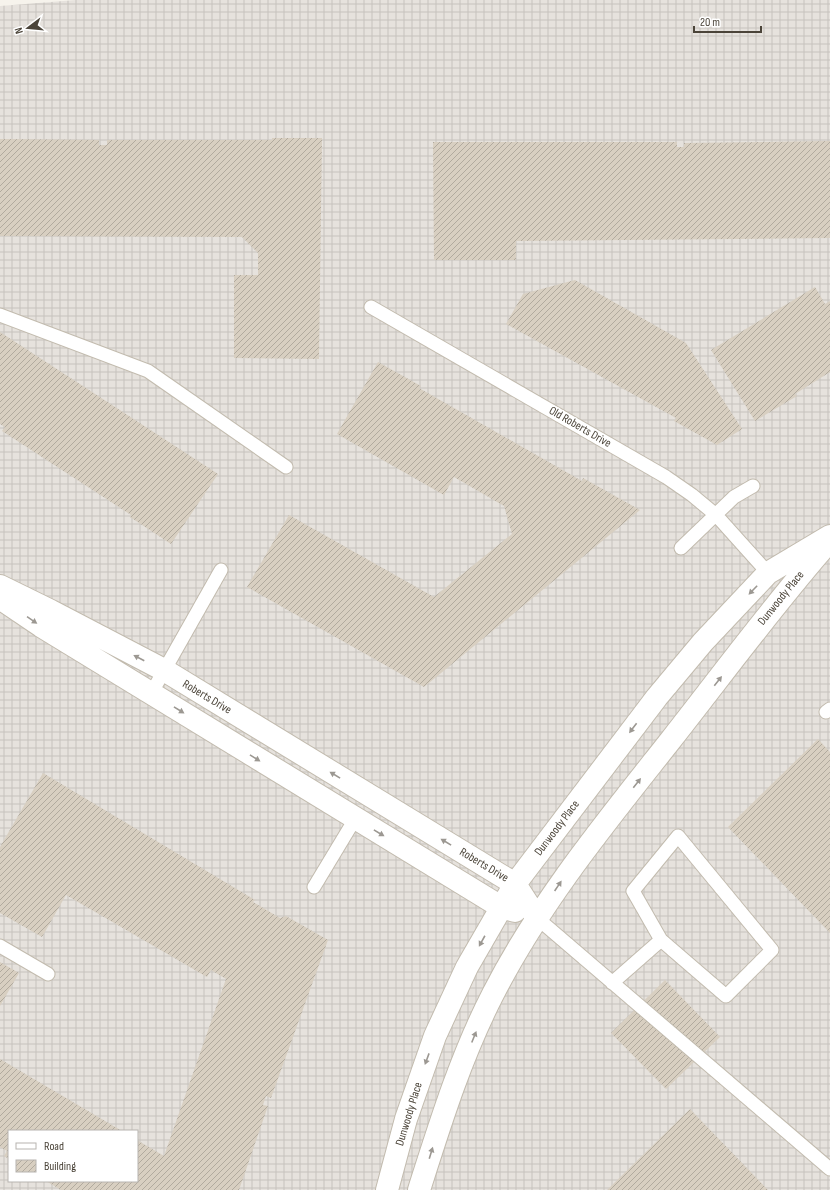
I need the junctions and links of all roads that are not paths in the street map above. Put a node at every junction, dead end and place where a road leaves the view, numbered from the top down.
1 (371, 307) dead end
2 (0, 315) edge
3 (286, 467) dead end
4 (753, 486) dead end
5 (716, 515) junction
6 (830, 536) edge
7 (830, 540) edge
8 (681, 548) dead end
9 (221, 570) dead end
10 (768, 573) junction
11 (0, 586) edge
12 (0, 598) edge
13 (164, 670) junction
14 (152, 692) junction
15 (354, 819) junction
16 (515, 884) junction
17 (314, 886) dead end
18 (501, 907) junction
19 (537, 918) junction
20 (661, 940) junction
21 (0, 946) edge
22 (48, 974) dead end
23 (612, 983) junction
24 (830, 1169) edge
25 (387, 1190) edge
26 (419, 1190) edge

1 - 5 lane, Old Roberts Drive
2 - 3 lane
4 - 5 lane
5 - 8 lane
5 - 10 lane, Old Roberts Drive
6 - 10 street, Dunwoody Place
19 -> 7 street, Dunwoody Place
9 - 13 lane
10 -> 16 street, Dunwoody Place
13 -> 11 street, Roberts Drive
12 -> 14 street, Roberts Drive
13 - 14 lane
16 -> 13 street, Roberts Drive
14 -> 15 street, Roberts Drive
15 - 17 lane
15 -> 18 street, Roberts Drive
16 - 18 street, Dunwoody Place
16 - 19 street, Roberts Drive
18 - 19 street, Roberts Drive
18 -> 25 street, Dunwoody Place
19 - 23 lane
26 -> 19 street, Dunwoody Place
20 - 20 lane
20 - 23 lane
21 - 22 lane
23 - 24 lane

